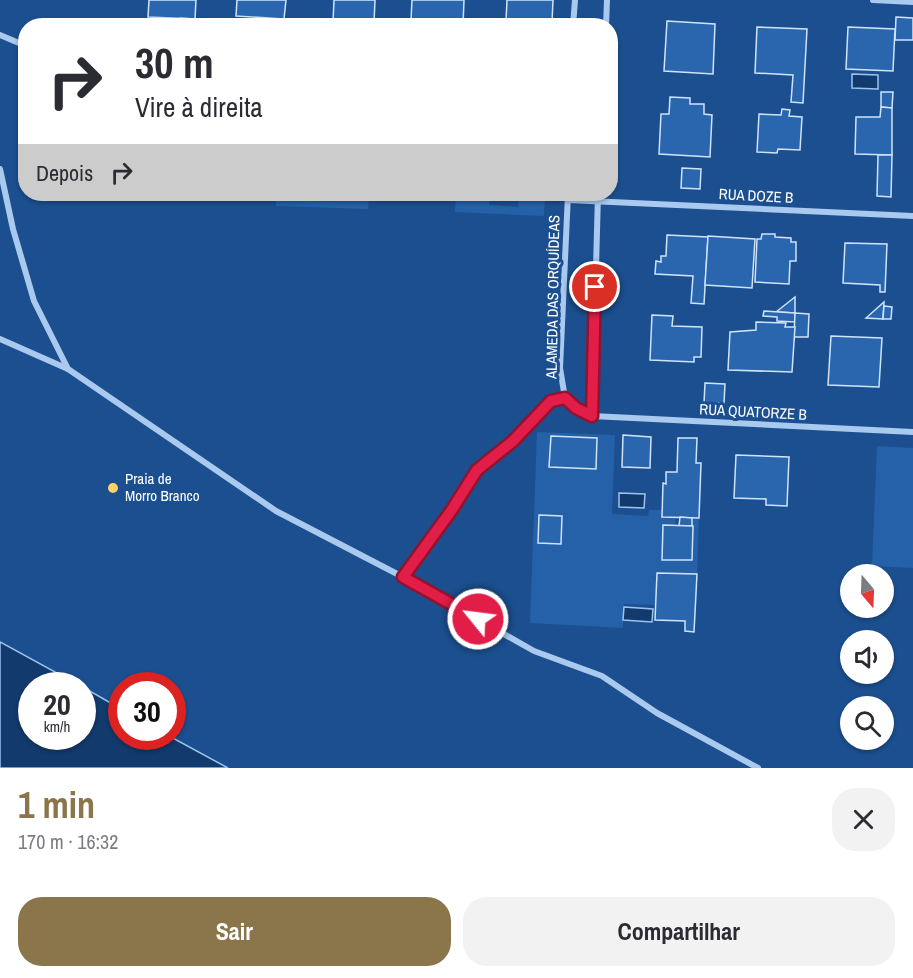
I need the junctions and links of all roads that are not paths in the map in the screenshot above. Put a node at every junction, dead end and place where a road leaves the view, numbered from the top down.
1 (575, 0) edge
2 (607, 0) edge
3 (873, 0) edge
4 (913, 2) edge
5 (574, 18) edge
6 (606, 18) edge
7 (0, 34) edge
8 (18, 42) edge
9 (0, 169) edge
10 (618, 198) edge
11 (568, 201) edge
12 (598, 201) edge
13 (913, 216) edge
14 (0, 339) edge
15 (68, 369) junction
16 (565, 398) junction
17 (592, 416) junction
18 (913, 432) edge
19 (403, 577) junction
20 (758, 768) edge

1 - 5 street
2 - 6 street
3 - 4 street
7 - 8 street
9 - 15 street
10 - 13 street, RUA DOZE B
11 - 16 street, ALAMEDA DAS ORQUÍDEAS
12 - 17 street
14 - 15 street
15 - 19 street
16 - 17 street, ALAMEDA DAS ORQUÍDEAS
16 - 19 street
17 - 18 street, RUA QUATORZE B
19 - 20 street

